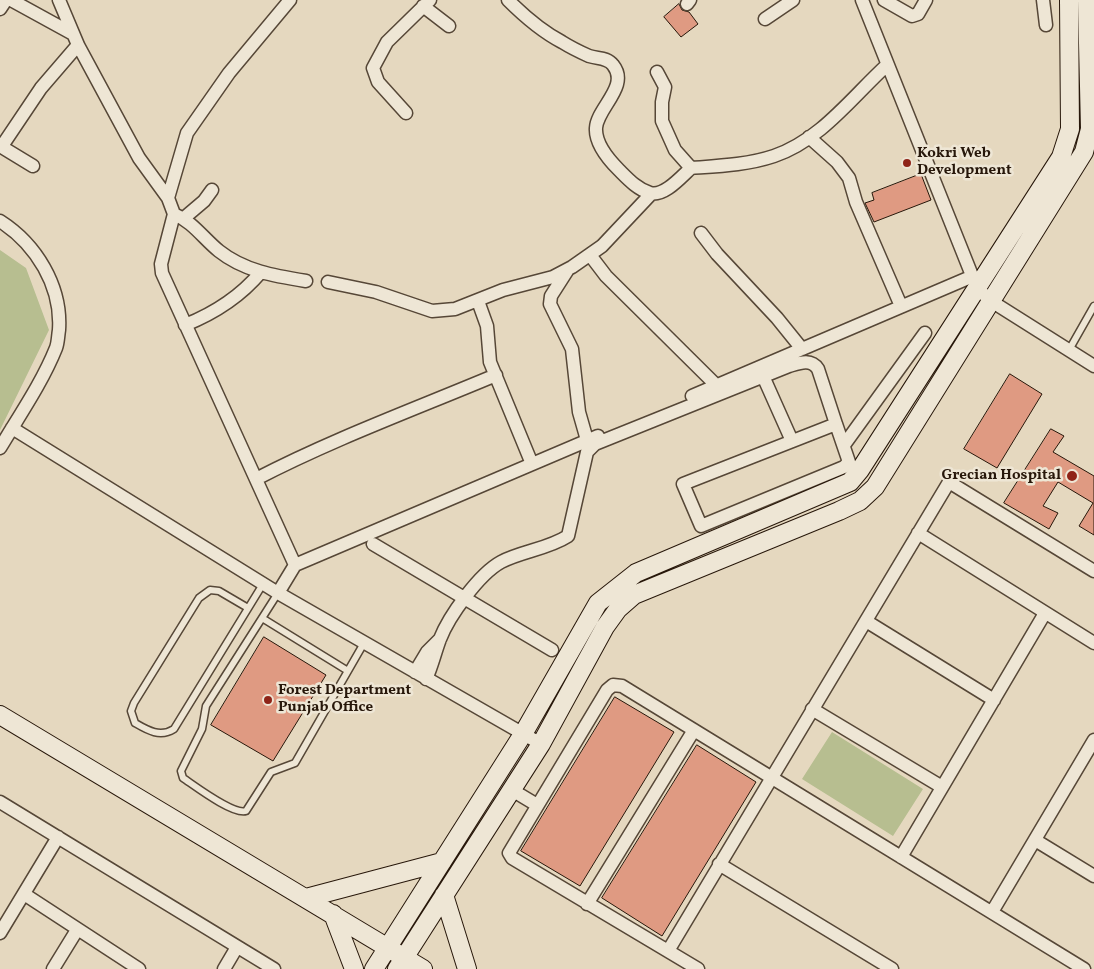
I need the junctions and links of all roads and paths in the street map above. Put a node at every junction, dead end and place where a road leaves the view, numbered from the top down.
1 (6, 0) edge
2 (11, 0) edge
3 (59, 0) edge
4 (290, 0) edge
5 (508, 0) edge
6 (793, 0) edge
7 (862, 0) edge
8 (884, 0) edge
9 (926, 0) edge
10 (1044, 0) edge
11 (1069, 0) edge
12 (1087, 0) edge
13 (426, 3) edge
14 (0, 9) edge
15 (764, 19) dead end
16 (1046, 25) dead end
17 (449, 26) dead end
18 (75, 39) junction
19 (887, 65) junction
20 (658, 72) dead end
21 (406, 113) dead end
22 (810, 137) junction
23 (1, 146) edge
24 (33, 166) dead end
25 (691, 168) junction
26 (212, 190) dead end
27 (652, 194) junction
28 (168, 198) junction
29 (179, 216) junction
30 (0, 222) edge
31 (700, 233) dead end
32 (590, 255) junction
33 (566, 270) junction
34 (261, 272) junction
35 (306, 280) dead end
36 (328, 282) dead end
37 (975, 282) junction
38 (478, 300) junction
39 (991, 301) junction
40 (901, 306) junction
41 (1094, 306) edge
42 (185, 325) junction
43 (925, 333) dead end
44 (802, 349) junction
45 (1069, 350) junction
46 (1094, 366) edge
47 (496, 375) junction
48 (763, 376) junction
49 (716, 385) junction
50 (836, 424) junction
51 (12, 428) junction
52 (587, 440) junction
53 (792, 441) junction
54 (844, 445) junction
55 (0, 448) edge
56 (532, 464) junction
57 (256, 479) junction
58 (918, 533) junction
59 (373, 544) dead end
60 (295, 565) junction
61 (1094, 571) edge
62 (263, 584) junction
63 (278, 593) junction
64 (465, 598) junction
65 (248, 608) junction
66 (1045, 613) junction
67 (262, 618) junction
68 (866, 621) junction
69 (364, 643) junction
70 (1094, 643) edge
71 (552, 650) dead end
72 (348, 671) junction
73 (421, 676) junction
74 (994, 700) junction
75 (812, 709) junction
76 (0, 715) edge
77 (694, 730) junction
78 (523, 734) junction
79 (1094, 740) edge
80 (541, 744) junction
81 (772, 777) junction
82 (942, 787) junction
83 (512, 790) junction
84 (0, 802) edge
85 (537, 805) junction
86 (58, 837) junction
87 (1035, 840) junction
88 (901, 857) junction
89 (442, 862) junction
90 (720, 864) junction
91 (1094, 876) edge
92 (24, 894) junction
93 (444, 895) junction
94 (306, 898) junction
95 (587, 904) junction
96 (992, 912) junction
97 (333, 914) junction
98 (77, 930) junction
99 (0, 933) edge
100 (237, 947) junction
101 (388, 947) junction
102 (668, 951) junction
103 (401, 963) edge
104 (53, 969) edge
105 (139, 969) edge
106 (224, 969) edge
107 (274, 969) edge
108 (354, 969) edge
109 (374, 969) edge
110 (423, 969) edge
111 (467, 969) edge
112 (698, 969) edge
113 (892, 969) edge
114 (1084, 969) edge

1 - 14 street
2 - 18 street
3 - 18 street
4 - 28 street
5 - 27 street
6 - 15 street
7 - 19 street
8 - 9 street
10 - 16 street
11 - 37 main road
12 - 39 main road
13 - 17 street
13 - 21 street
18 - 23 street
18 - 28 street
19 - 22 street
19 - 37 street
20 - 25 street
22 - 25 street
22 - 40 street
23 - 24 street
25 - 27 street
26 - 29 street
27 - 32 street
28 - 29 street
29 - 34 street
29 - 42 street
30 - 51 street
31 - 44 street
32 - 33 street
32 - 49 street
33 - 38 street
33 - 52 street
34 - 35 street
34 - 42 street
36 - 38 street
37 - 39 street
37 - 40 street
37 - 78 main road
38 - 47 street
39 - 45 street
39 - 80 main road
40 - 44 street
41 - 45 lane
42 - 57 street
43 - 54 street
44 - 49 street
45 - 46 street
47 - 56 street
47 - 57 street
48 - 50 street
48 - 53 street
48 - 64 street
49 - 52 street
50 - 53 street
50 - 54 street
51 - 55 street
51 - 62 street
52 - 56 street
53 - 54 street
56 - 60 street
57 - 60 street
58 - 61 street
58 - 66 street
58 - 68 street
59 - 64 street
60 - 63 street
62 - 63 street
62 - 65 lane
63 - 67 lane
63 - 69 street
64 - 71 street
64 - 73 street
65 - 65 lane
66 - 70 street
66 - 74 street
67 - 72 lane
67 - 72 lane
68 - 74 street
68 - 75 street
69 - 72 lane
69 - 73 street
73 - 78 street
74 - 82 street
75 - 81 street
75 - 82 street
76 - 94 main road
77 - 81 street
77 - 85 street
77 - 95 street
78 - 80 street
78 - 89 main road
79 - 87 street
80 - 83 main road
81 - 88 street
81 - 90 street
82 - 88 street
83 - 85 street
83 - 93 main road
84 - 86 street
85 - 95 street
86 - 92 street
86 - 100 street
87 - 91 street
87 - 96 street
88 - 96 street
89 - 94 main road
89 - 101 main road
90 - 102 street
90 - 113 street
92 - 98 street
92 - 99 street
93 - 103 main road
93 - 111 main road
94 - 97 main road
95 - 102 street
96 - 114 street
97 - 101 main road
97 - 108 main road
98 - 104 street
98 - 105 street
100 - 106 street
100 - 107 street
101 - 103 main road
101 - 109 main road
102 - 112 street
103 - 110 main road

